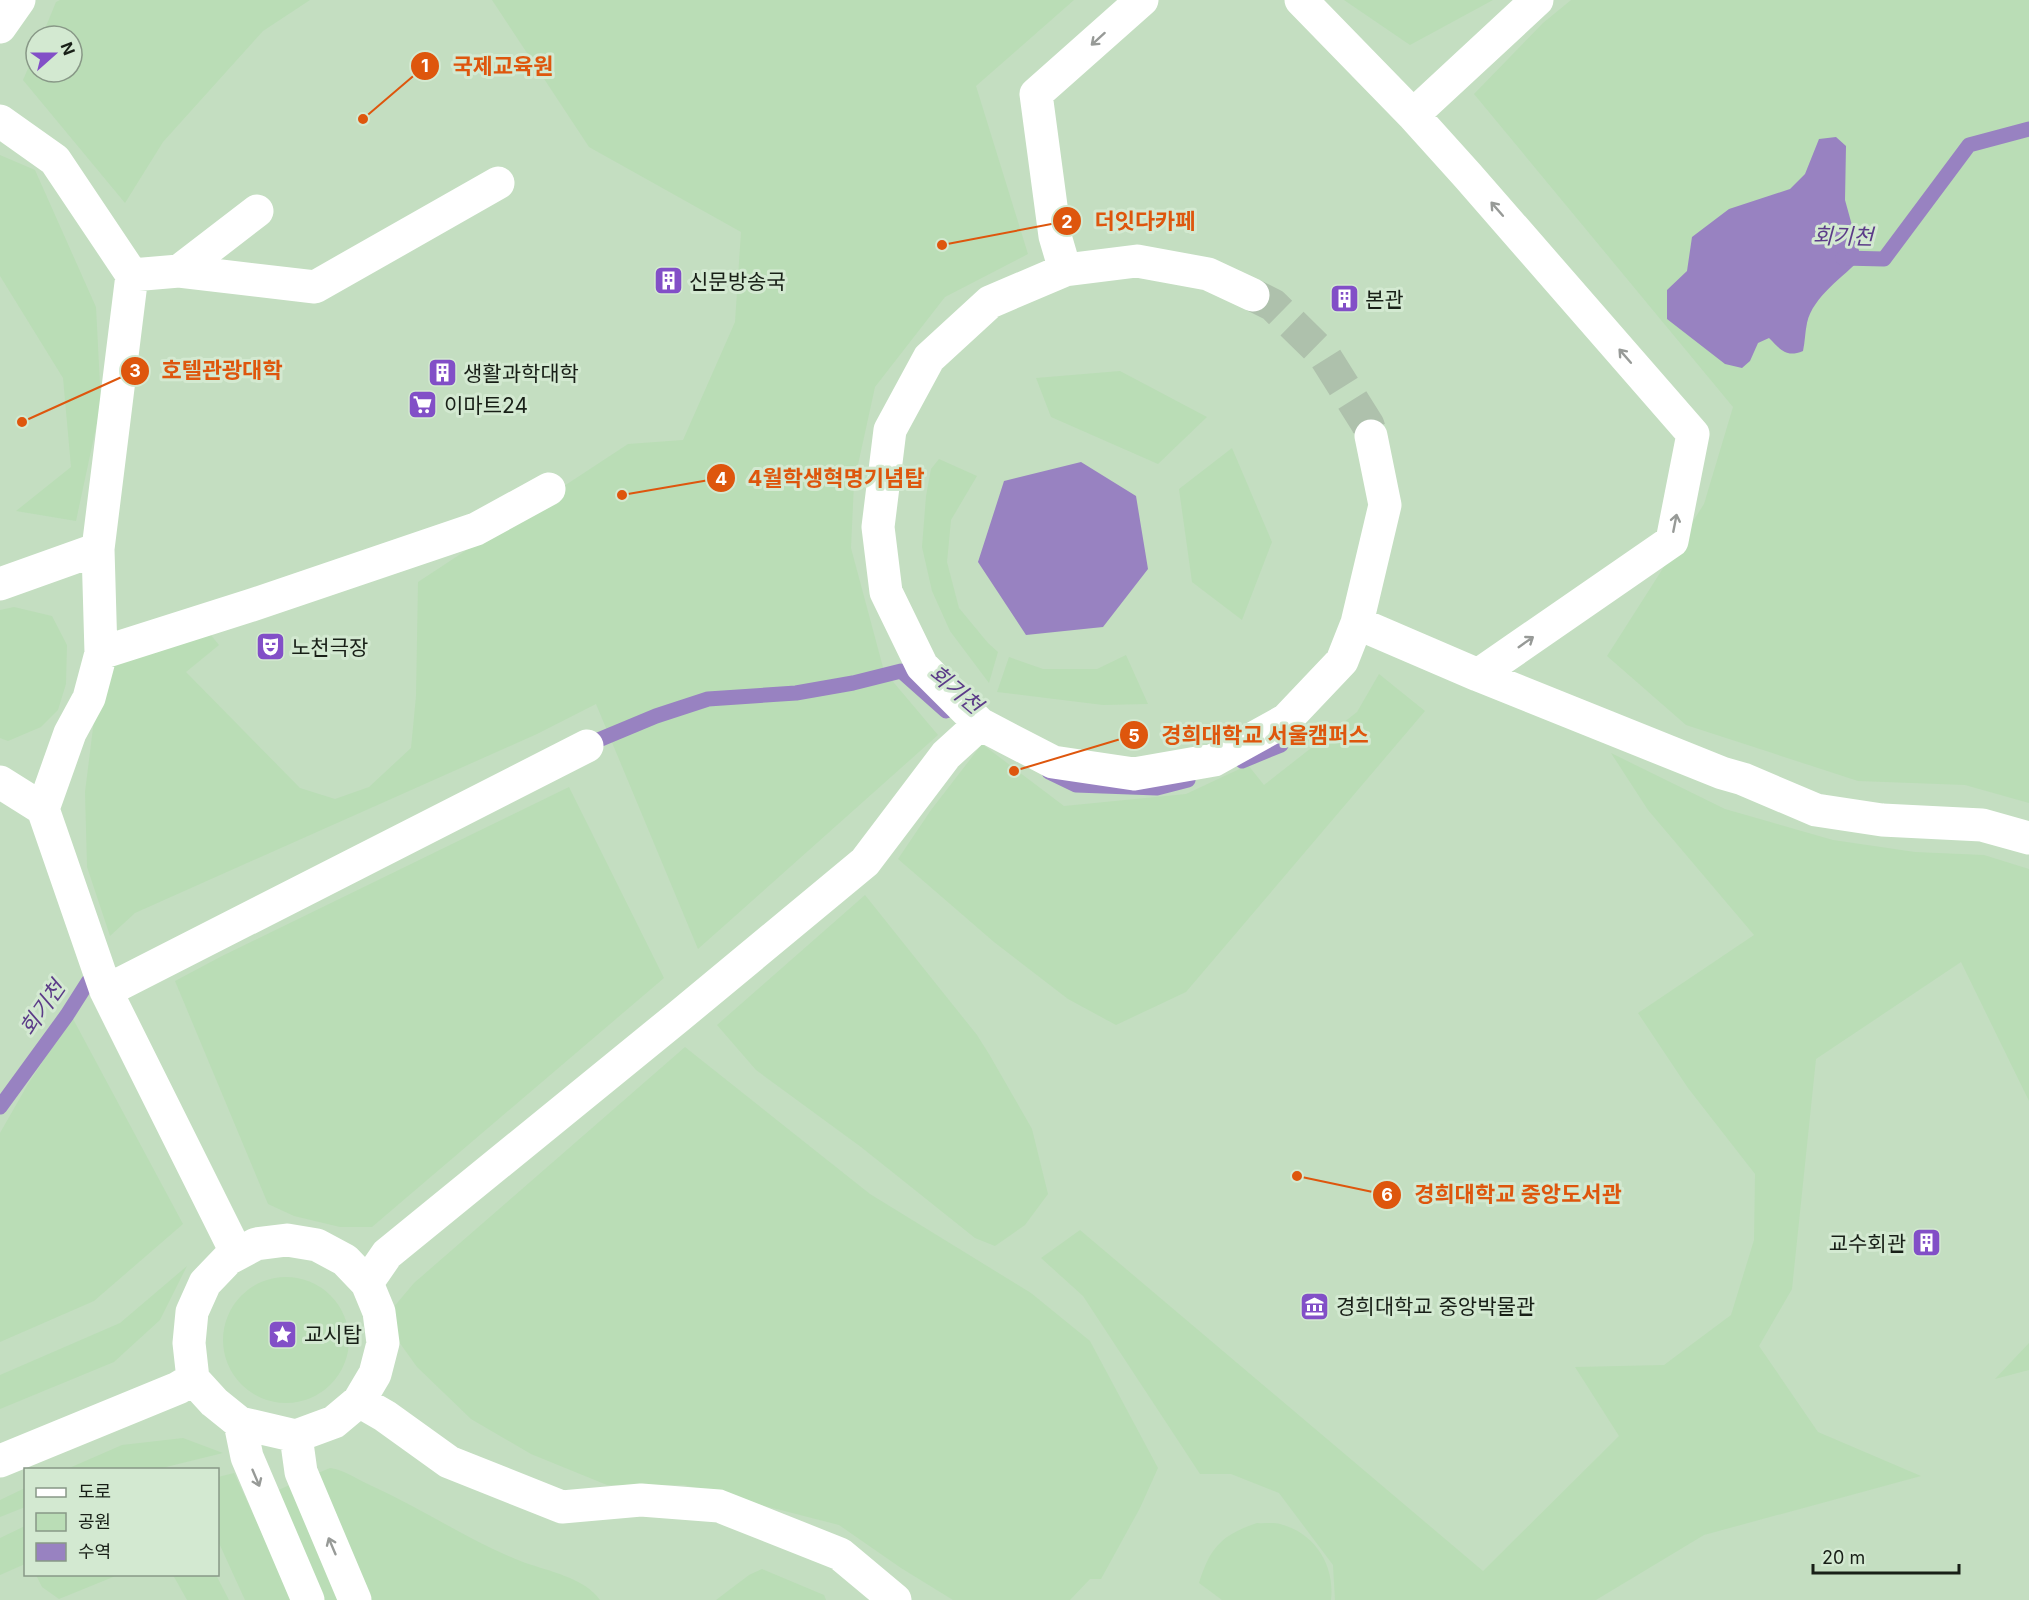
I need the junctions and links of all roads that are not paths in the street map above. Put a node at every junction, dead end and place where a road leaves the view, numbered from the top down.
1 (20, 0) edge
2 (1142, 0) edge
3 (1301, 0) edge
4 (1537, 0) edge
5 (0, 27) edge
6 (1413, 116) junction
7 (0, 121) edge
8 (498, 183) dead end
9 (257, 211) dead end
10 (1065, 270) junction
11 (179, 271) junction
12 (132, 275) junction
13 (1253, 295) tunnel mouth
14 (1371, 436) tunnel mouth
15 (549, 489) dead end
16 (98, 549) junction
17 (0, 584) edge
18 (1357, 622) junction
19 (101, 653) junction
20 (1478, 675) junction
21 (978, 726) junction
22 (586, 746) dead end
23 (0, 783) edge
24 (43, 809) junction
25 (2029, 838) edge
26 (105, 989) junction
27 (237, 1254) junction
28 (366, 1283) junction
29 (193, 1379) junction
30 (359, 1401) junction
31 (240, 1423) junction
32 (296, 1436) junction
33 (0, 1461) edge
34 (308, 1600) edge
35 (355, 1600) edge
36 (895, 1600) edge

1 - 5 lane
2 -> 10 lane
3 - 6 lane
4 - 6 lane
20 -> 6 lane
7 - 12 lane
8 - 11 lane
9 - 11 lane
10 - 13 lane
10 - 21 lane
11 - 12 lane
12 - 16 lane
14 - 18 lane
15 - 19 lane
16 - 17 lane
16 - 19 lane
18 - 20 lane
18 - 21 lane
19 - 24 lane
20 - 25 lane
21 - 28 lane
22 - 26 lane
23 - 24 lane
24 - 26 lane
26 - 27 lane
27 - 28 lane
27 - 29 lane
28 - 30 lane
29 - 31 lane
29 - 33 lane
30 - 32 lane
30 - 36 lane
31 - 32 lane
31 -> 34 lane
35 -> 32 lane

